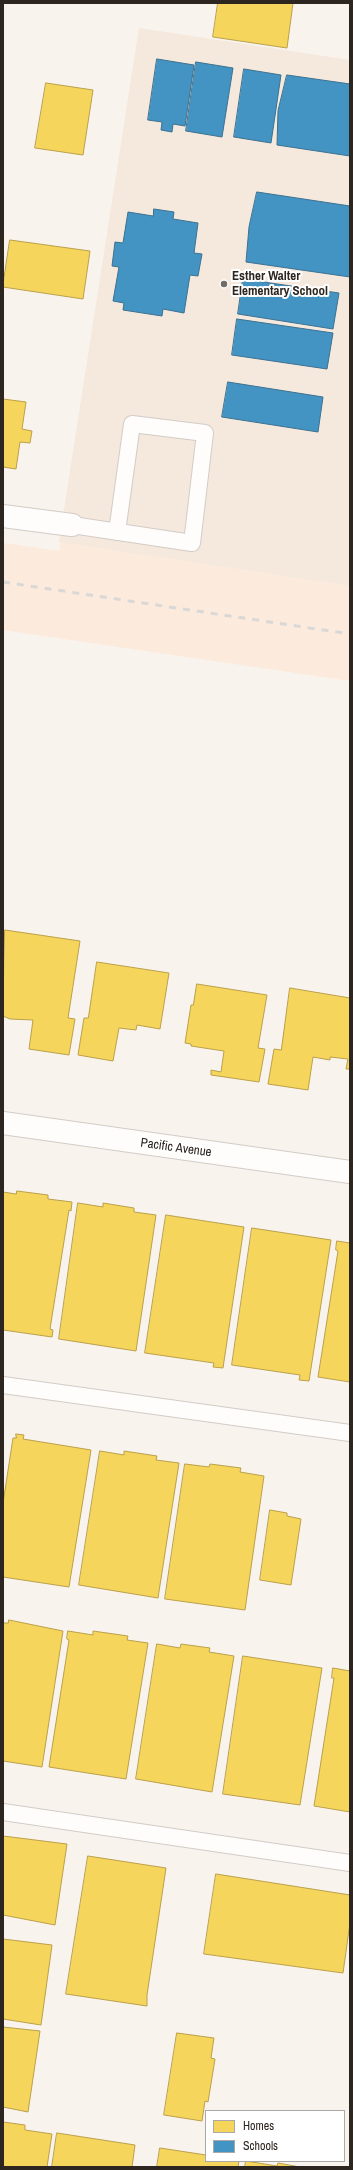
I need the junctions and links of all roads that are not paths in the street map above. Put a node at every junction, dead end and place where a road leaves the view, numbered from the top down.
1 (3, 516) edge
2 (72, 525) joint
3 (117, 532) junction
4 (3, 1124) edge
5 (350, 1172) edge
6 (3, 1385) edge
7 (350, 1433) edge
8 (3, 1812) edge
9 (350, 1862) edge

1 - 2 street
2 - 3 lane
3 - 3 lane
4 - 5 street, Pacific Avenue
6 - 7 lane
8 - 9 lane

